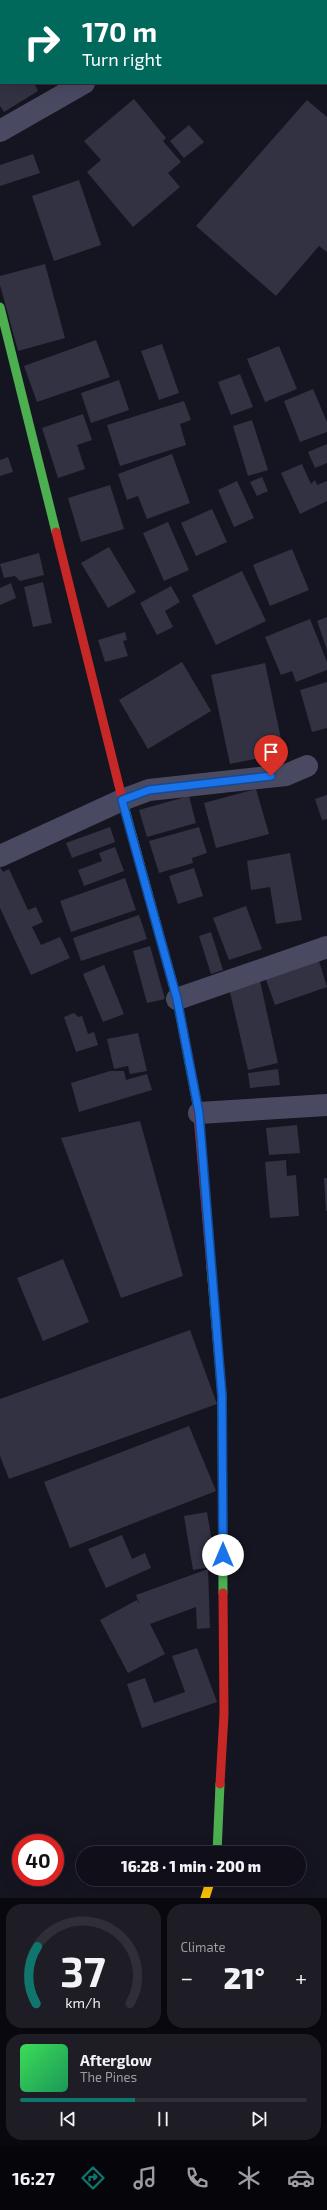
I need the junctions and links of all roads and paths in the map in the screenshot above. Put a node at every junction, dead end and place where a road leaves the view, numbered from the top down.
1 (82, 84) edge
2 (0, 131) edge
3 (0, 307) edge
4 (307, 766) dead end
5 (122, 800) junction
6 (0, 856) edge
7 (327, 947) edge
8 (177, 999) junction
9 (327, 1106) edge
10 (199, 1113) junction
11 (217, 1846) edge
12 (209, 1886) edge
13 (205, 1898) edge

1 - 2 street
3 - 5 street
4 - 5 street
5 - 6 street
5 - 8 street
7 - 8 street
8 - 10 street
9 - 10 street
10 - 11 street
12 - 13 street

